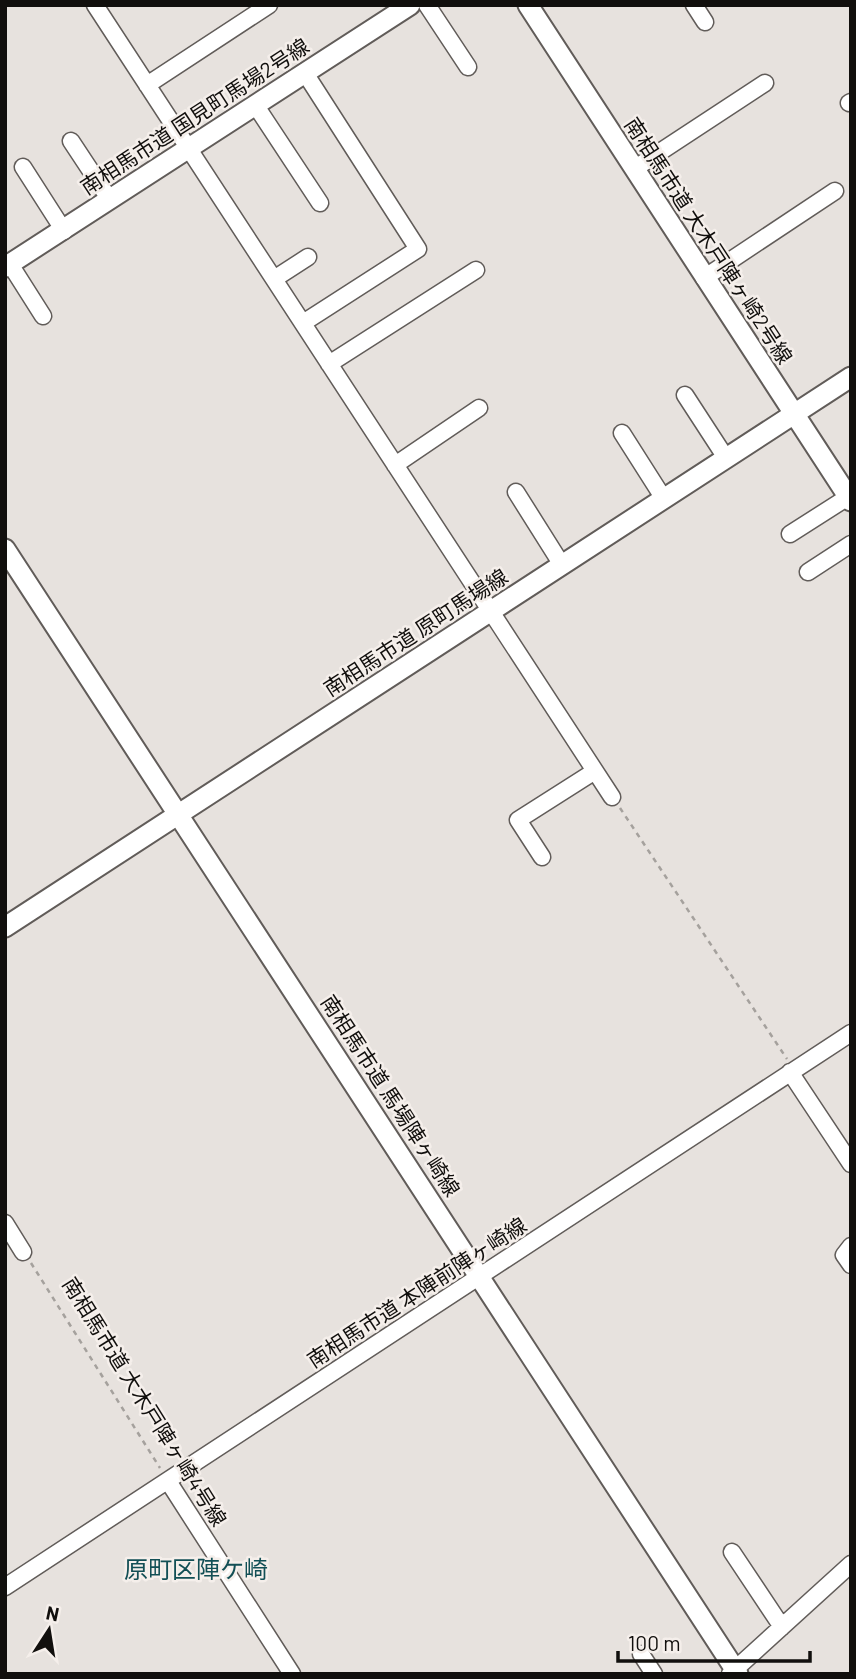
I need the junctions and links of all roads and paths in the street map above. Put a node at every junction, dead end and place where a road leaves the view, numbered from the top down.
1 (95, 5) edge
2 (269, 5) edge
3 (410, 5) edge
4 (427, 5) edge
5 (528, 5) edge
6 (694, 5) edge
7 (705, 22) dead end
8 (468, 67) dead end
9 (305, 74) junction
10 (765, 83) dead end
11 (147, 85) junction
12 (256, 106) junction
13 (71, 141) dead end
14 (188, 149) junction
15 (23, 167) dead end
16 (634, 169) junction
17 (835, 191) dead end
18 (110, 200) junction
19 (320, 203) dead end
20 (64, 231) junction
21 (308, 257) dead end
22 (8, 266) edge
23 (476, 270) dead end
24 (704, 278) junction
25 (274, 279) junction
26 (43, 316) dead end
27 (303, 323) junction
28 (329, 364) junction
29 (851, 377) edge
30 (685, 396) dead end
31 (479, 408) dead end
32 (793, 414) junction
33 (622, 433) dead end
34 (726, 458) junction
35 (395, 465) junction
36 (516, 492) dead end
37 (664, 499) junction
38 (849, 499) edge
39 (790, 534) dead end
40 (851, 544) edge
41 (5, 549) edge
42 (562, 565) junction
43 (808, 572) dead end
44 (490, 611) junction
45 (595, 771) junction
46 (612, 797) joint
47 (179, 814) junction
48 (542, 857) dead end
49 (5, 927) edge
50 (851, 1033) edge
51 (790, 1072) junction
52 (851, 1164) edge
53 (5, 1223) edge
54 (851, 1246) edge
55 (23, 1252) joint
56 (851, 1265) edge
57 (480, 1277) junction
58 (168, 1481) junction
59 (732, 1552) dead end
60 (851, 1564) edge
61 (5, 1587) edge
62 (782, 1627) junction
63 (641, 1654) dead end
64 (735, 1672) edge
65 (292, 1674) edge
66 (654, 1674) edge

1 - 11 street
2 - 11 street
3 - 9 street, 南相馬市道 国見町馬場2号線
4 - 8 street
5 - 16 street, 南相馬市道 大木戸陣ヶ崎2号線
6 - 7 street
9 - 12 street, 南相馬市道 国見町馬場2号線
9 - 27 street
10 - 16 street
11 - 14 street
12 - 14 street, 南相馬市道 国見町馬場2号線
12 - 19 street
13 - 18 street
14 - 18 street, 南相馬市道 国見町馬場2号線
14 - 25 street
15 - 20 street
16 - 24 street, 南相馬市道 大木戸陣ヶ崎2号線
17 - 24 street
18 - 20 street, 南相馬市道 国見町馬場2号線
20 - 22 street, 南相馬市道 国見町馬場2号線
21 - 25 street
22 - 26 street
23 - 28 street
24 - 32 street, 南相馬市道 大木戸陣ヶ崎2号線
25 - 27 street
27 - 28 street
28 - 35 street
29 - 32 street, 南相馬市道 原町馬場線
30 - 34 street
31 - 35 street
32 - 34 street, 南相馬市道 原町馬場線
32 - 38 street, 南相馬市道 大木戸陣ヶ崎2号線
33 - 37 street
34 - 37 street, 南相馬市道 原町馬場線
35 - 44 street
36 - 42 street
37 - 42 street, 南相馬市道 原町馬場線
38 - 39 street
40 - 43 street
41 - 47 street, 南相馬市道 馬場陣ヶ崎線
42 - 44 street, 南相馬市道 原町馬場線
44 - 45 street
44 - 47 street, 南相馬市道 原町馬場線
45 - 46 street
45 - 48 street
46 - 51 path
47 - 49 street, 南相馬市道 原町馬場線
47 - 57 street, 南相馬市道 馬場陣ヶ崎線
50 - 51 street, 南相馬市道 本陣前陣ヶ崎線
51 - 52 street
51 - 57 street, 南相馬市道 本陣前陣ヶ崎線
53 - 55 street
54 - 56 street
55 - 58 path, 南相馬市道 大木戸陣ヶ崎4号線
57 - 58 street, 南相馬市道 本陣前陣ヶ崎線
57 - 64 street, 南相馬市道 馬場陣ヶ崎線
58 - 61 street, 南相馬市道 本陣前陣ヶ崎線
58 - 65 street, 南相馬市道 大木戸陣ヶ崎4号線
59 - 62 street
60 - 62 street
62 - 64 street
63 - 66 street

